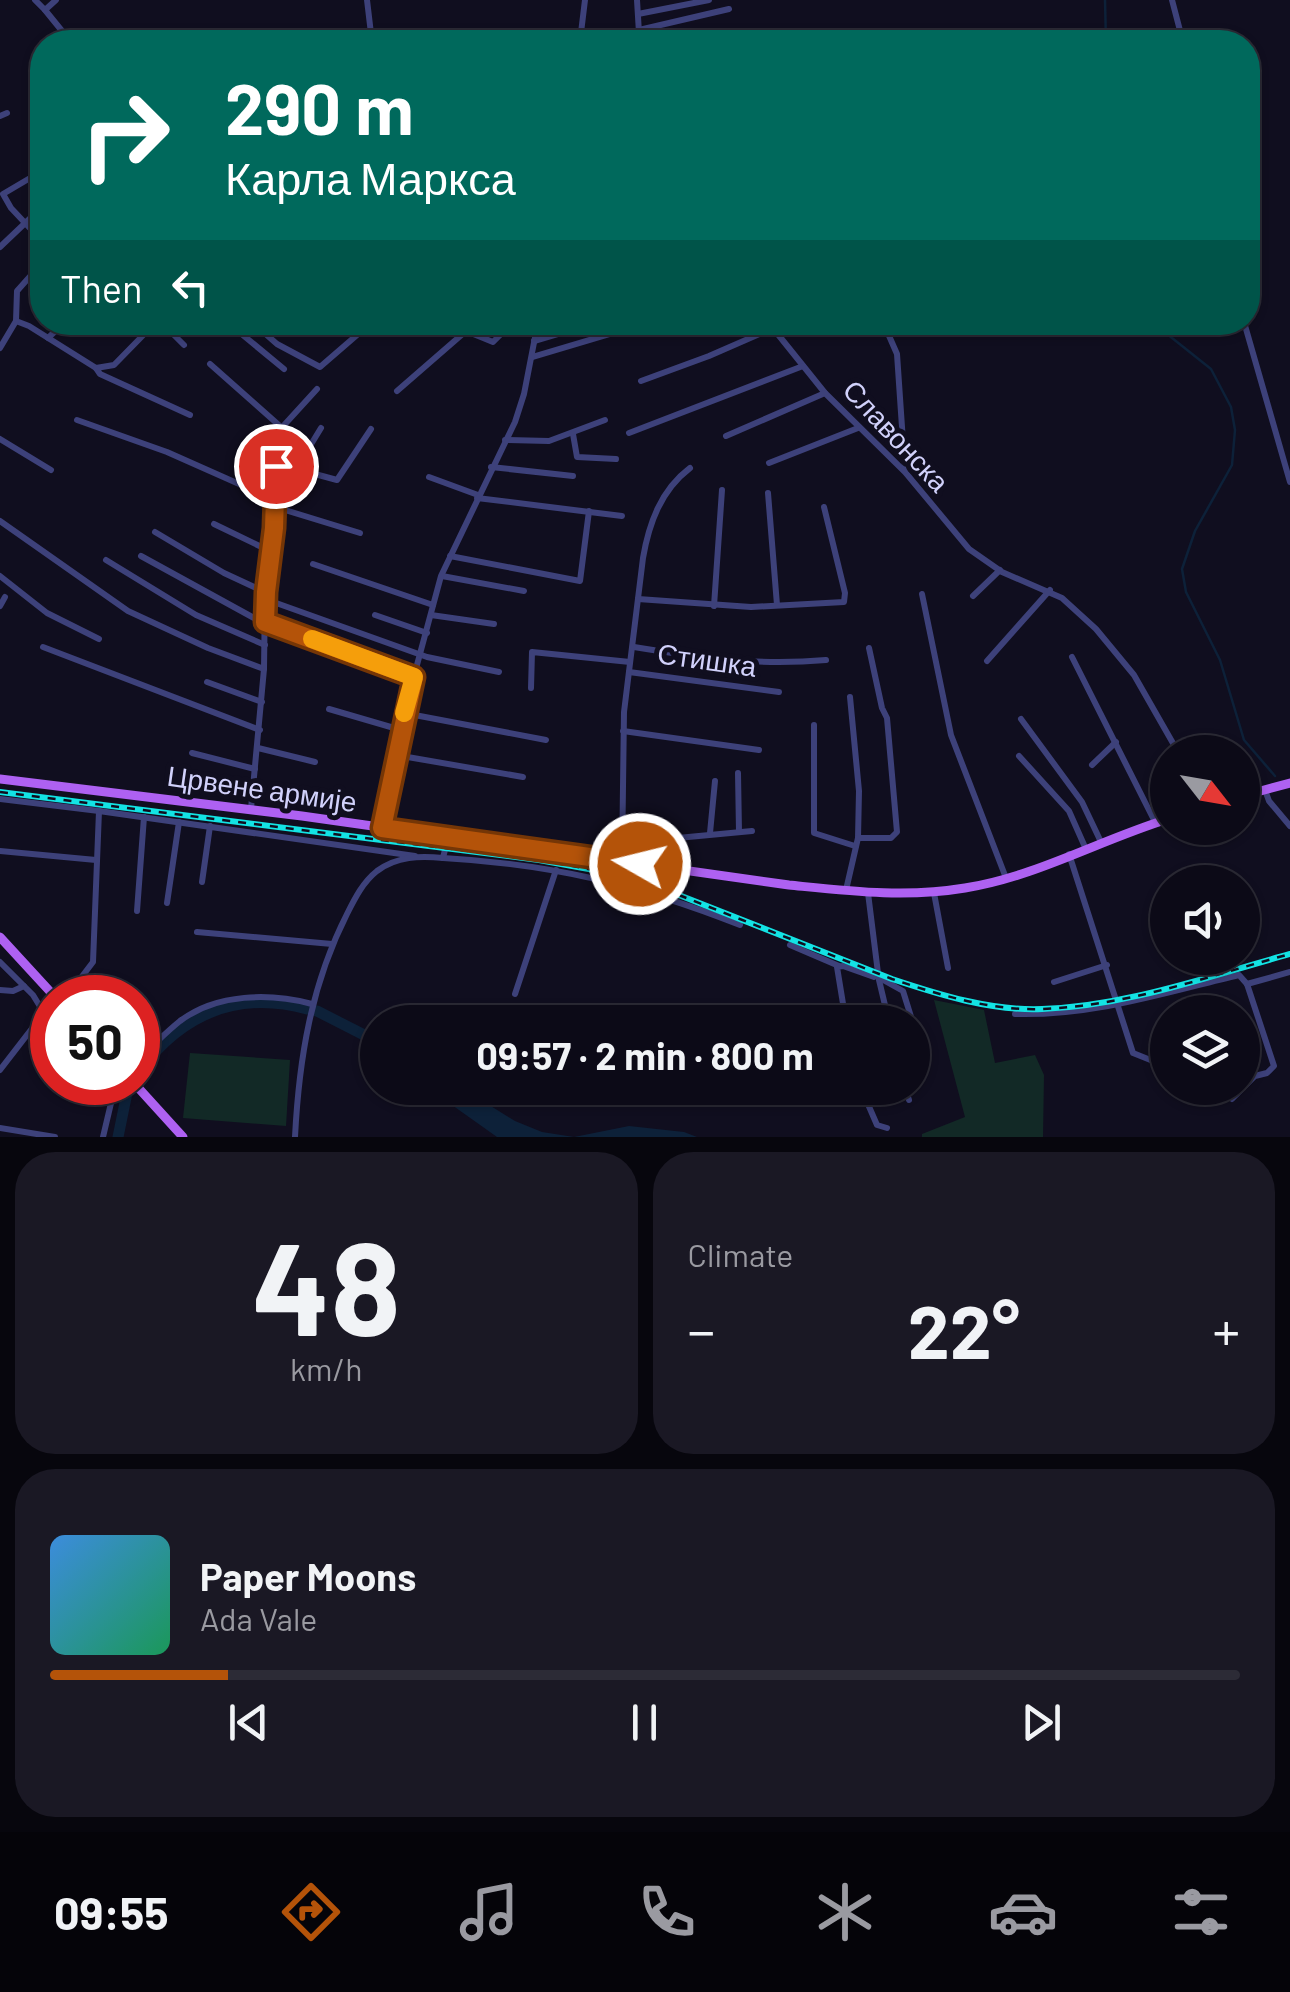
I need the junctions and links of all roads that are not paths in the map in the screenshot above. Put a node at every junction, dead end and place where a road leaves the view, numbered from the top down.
1 (36, 0) edge
2 (56, 0) edge
3 (367, 0) edge
4 (585, 0) edge
5 (637, 0) edge
6 (709, 0) edge
7 (1172, 0) edge
8 (729, 9) dead end
9 (45, 10) junction
10 (638, 14) junction
11 (61, 30) edge
12 (371, 30) edge
13 (581, 30) edge
14 (639, 30) edge
15 (660, 30) edge
16 (1181, 30) edge
17 (30, 178) edge
18 (1, 194) edge
19 (30, 217) edge
20 (24, 222) junction
21 (30, 228) edge
22 (0, 247) edge
23 (30, 276) edge
24 (16, 321) junction
25 (30, 328) edge
26 (42, 335) edge
27 (51, 335) edge
28 (145, 335) edge
29 (173, 335) edge
30 (243, 335) edge
31 (267, 335) edge
32 (358, 335) edge
33 (457, 335) edge
34 (535, 335) edge
35 (554, 335) edge
36 (606, 335) edge
37 (750, 335) edge
38 (779, 335) edge
39 (889, 335) edge
40 (1248, 335) edge
41 (48, 338) junction
42 (534, 341) junction
43 (184, 345) dead end
44 (0, 348) edge
45 (531, 357) junction
46 (210, 364) dead end
47 (802, 366) junction
48 (96, 368) junction
49 (284, 369) dead end
50 (640, 381) dead end
51 (318, 389) dead end
52 (398, 391) dead end
53 (826, 393) junction
54 (190, 415) dead end
55 (78, 420) dead end
56 (605, 420) dead end
57 (282, 427) junction
58 (321, 428) dead end
59 (858, 428) junction
60 (372, 430) dead end
61 (629, 433) dead end
62 (572, 434) junction
63 (726, 436) dead end
64 (0, 439) edge
65 (505, 440) junction
66 (616, 459) dead end
67 (770, 463) dead end
68 (278, 464) junction
69 (491, 467) junction
70 (690, 468) dead end
71 (296, 469) junction
72 (50, 470) dead end
73 (905, 472) junction
74 (573, 476) dead end
75 (428, 477) dead end
76 (1290, 482) edge
77 (722, 490) dead end
78 (768, 494) dead end
79 (478, 496) junction
80 (275, 503) junction
81 (824, 507) dead end
82 (589, 512) junction
83 (622, 516) dead end
84 (0, 521) edge
85 (214, 524) dead end
86 (155, 532) dead end
87 (360, 532) dead end
88 (272, 552) junction
89 (141, 556) dead end
90 (450, 556) junction
91 (106, 560) dead end
92 (314, 564) dead end
93 (1000, 570) junction
94 (0, 576) edge
95 (441, 576) junction
96 (1050, 590) junction
97 (524, 591) dead end
98 (922, 594) dead end
99 (5, 596) dead end
100 (266, 596) junction
101 (973, 596) dead end
102 (638, 599) junction
103 (433, 605) junction
104 (777, 605) junction
105 (0, 606) edge
106 (714, 606) junction
107 (375, 615) dead end
108 (431, 615) junction
109 (265, 622) junction
110 (494, 624) dead end
111 (427, 633) junction
112 (99, 639) dead end
113 (265, 644) junction
114 (43, 647) dead end
115 (634, 648) junction
116 (869, 648) dead end
117 (422, 655) junction
118 (1072, 657) dead end
119 (826, 660) dead end
120 (987, 661) dead end
121 (630, 662) junction
122 (264, 670) junction
123 (499, 672) dead end
124 (629, 672) junction
125 (414, 677) junction
126 (207, 682) dead end
127 (530, 688) dead end
128 (778, 692) dead end
129 (850, 696) dead end
130 (262, 702) junction
131 (329, 709) dead end
132 (404, 713) junction
133 (1020, 719) dead end
134 (814, 725) dead end
135 (260, 730) junction
136 (401, 730) junction
137 (623, 731) junction
138 (1169, 735) edge
139 (546, 740) dead end
140 (1116, 742) junction
141 (258, 748) junction
142 (759, 750) dead end
143 (192, 753) dead end
144 (396, 755) junction
145 (1019, 756) dead end
146 (315, 762) dead end
147 (1092, 765) dead end
148 (256, 769) junction
149 (738, 773) dead end
150 (523, 776) dead end
151 (0, 780) edge
152 (715, 780) dead end
153 (1290, 783) edge
154 (1265, 790) junction
155 (1260, 791) edge
156 (0, 798) edge
157 (251, 809) junction
158 (99, 810) junction
159 (1150, 812) edge
160 (144, 817) junction
161 (179, 822) junction
162 (1150, 824) edge
163 (210, 826) junction
164 (1290, 826) edge
165 (382, 828) junction
166 (752, 831) dead end
167 (739, 832) junction
168 (710, 833) junction
169 (448, 837) junction
170 (856, 842) junction
171 (1101, 842) junction
172 (1086, 847) junction
173 (0, 851) edge
174 (1069, 854) junction
175 (415, 856) junction
176 (443, 858) junction
177 (96, 860) junction
178 (622, 861) junction
179 (660, 866) junction
180 (556, 870) junction
181 (1006, 878) junction
182 (202, 882) dead end
183 (846, 892) junction
184 (934, 893) junction
185 (868, 894) junction
186 (167, 903) dead end
187 (137, 911) dead end
188 (740, 925) dead end
189 (196, 932) dead end
190 (0, 937) edge
191 (332, 944) junction
192 (790, 945) dead end
193 (0, 962) edge
194 (838, 966) junction
195 (1107, 966) junction
196 (948, 968) dead end
197 (1290, 972) edge
198 (35, 975) edge
199 (84, 975) edge
200 (878, 978) junction
201 (1054, 982) dead end
202 (1247, 984) junction
203 (24, 986) junction
204 (0, 990) edge
205 (515, 994) dead end
206 (1251, 995) edge
207 (312, 1004) junction
208 (842, 1005) edge
209 (885, 1005) edge
210 (908, 1005) edge
211 (1119, 1005) junction
212 (1015, 1014) dead end
213 (1260, 1023) edge
214 (160, 1039) edge
215 (2, 1061) edge
216 (1150, 1061) edge
217 (0, 1070) edge
218 (1260, 1075) edge
219 (111, 1105) edge
220 (154, 1105) edge
221 (868, 1105) edge
222 (0, 1128) edge
223 (887, 1128) dead end
224 (54, 1137) edge
225 (103, 1137) edge
226 (183, 1137) edge
227 (294, 1137) edge

1 - 9 street
2 - 9 street
3 - 12 street
4 - 13 street
5 - 10 street
6 - 10 street
7 - 16 street
8 - 15 street
9 - 11 street
10 - 14 street
17 - 18 street
18 - 20 street
19 - 20 street
20 - 21 street
20 - 22 street
23 - 24 street
24 - 25 street
24 - 44 street
26 - 41 street
27 - 41 street
28 - 48 street
29 - 43 street
30 - 49 street
31 - 32 street
33 - 52 street
34 - 42 street
35 - 42 street
36 - 45 street
37 - 50 street
38 - 47 street, Славонска
39 - 73 street
40 - 76 street
41 - 48 street
42 - 45 street
45 - 65 street
46 - 57 street
47 - 53 street, Славонска
47 - 61 street
48 - 54 street
51 - 57 street
53 - 59 street, Славонска
53 - 63 street
55 - 80 street
56 - 62 street
57 - 68 street
58 - 71 street
59 - 67 street
59 - 73 street, Славонска
60 - 71 street
62 - 65 street
62 - 66 street
64 - 72 street
65 - 69 street
68 - 71 street
68 - 80 street
69 - 74 street
69 - 79 street
70 - 102 street
73 - 93 street, Славонска
75 - 79 street
77 - 106 street
78 - 104 street
79 - 82 street
79 - 90 street
80 - 87 street
80 - 88 street
81 - 104 street
82 - 83 street
82 - 90 street
84 - 122 street
85 - 88 street
86 - 100 street
88 - 100 street
89 - 109 street
90 - 95 street
91 - 113 street
92 - 103 street
93 - 96 street, Славонска
93 - 101 street
94 - 112 street
95 - 97 street
95 - 103 street
96 - 120 street
96 - 138 street, Славонска
98 - 181 street
99 - 105 street
100 - 109 street
100 - 117 street
102 - 106 street
102 - 115 street
103 - 108 street
104 - 106 street
107 - 111 street
108 - 110 street
108 - 111 street
109 - 113 street
109 - 125 street
111 - 117 street
113 - 122 street
114 - 135 street
115 - 119 street
115 - 121 street
116 - 170 street
117 - 123 street
117 - 125 street
118 - 140 street
121 - 124 street
121 - 127 street
122 - 130 street
124 - 128 street, Стишка
124 - 137 street
125 - 132 street
126 - 130 street
129 - 170 street
130 - 135 street
131 - 136 street
132 - 136 street
132 - 139 street
133 - 171 street
134 - 170 street
135 - 141 street
136 - 144 street
137 - 142 street
137 - 178 street
140 - 147 street
140 - 159 street
141 - 146 street
141 - 148 street
143 - 148 street
144 - 150 street
144 - 165 street
145 - 172 street
148 - 157 street
149 - 167 street
151 - 157 main road, Црвене армије
152 - 168 street
153 - 154 main road
154 - 155 main road
154 - 164 street
156 - 158 street
157 - 165 main road, Црвене армије
158 - 160 street
158 - 177 street
160 - 161 street
160 - 187 street
161 - 163 street
161 - 186 street
162 - 171 main road, Црвене армије
163 - 175 street
163 - 182 street
165 - 169 main road, Црвене армије
166 - 167 street
167 - 168 street
168 - 179 street
169 - 176 street
169 - 178 main road, Црвене армије
170 - 183 street
171 - 172 main road, Црвене армије
172 - 174 main road, Црвене армије
173 - 177 street
174 - 181 main road, Црвене армије
174 - 195 street
175 - 176 street
175 - 191 street
176 - 180 street
177 - 199 street
178 - 179 main road, Црвене армије
179 - 183 main road, Црвене армије
180 - 188 street
180 - 205 street
181 - 184 main road, Црвене армије
183 - 185 main road, Црвене армије
184 - 185 main road, Црвене армије
184 - 196 street
185 - 200 street
189 - 191 street
190 - 198 main road
191 - 207 street
192 - 194 street
193 - 203 street
194 - 200 street
194 - 208 street
195 - 201 street
195 - 211 street
197 - 202 street
200 - 209 street
200 - 210 street
202 - 206 street
202 - 211 street
203 - 204 street
203 - 215 street
207 - 214 street
207 - 227 street
211 - 212 street
211 - 216 street
213 - 218 street
215 - 217 street
219 - 225 street
220 - 226 main road
221 - 223 street
222 - 224 street

